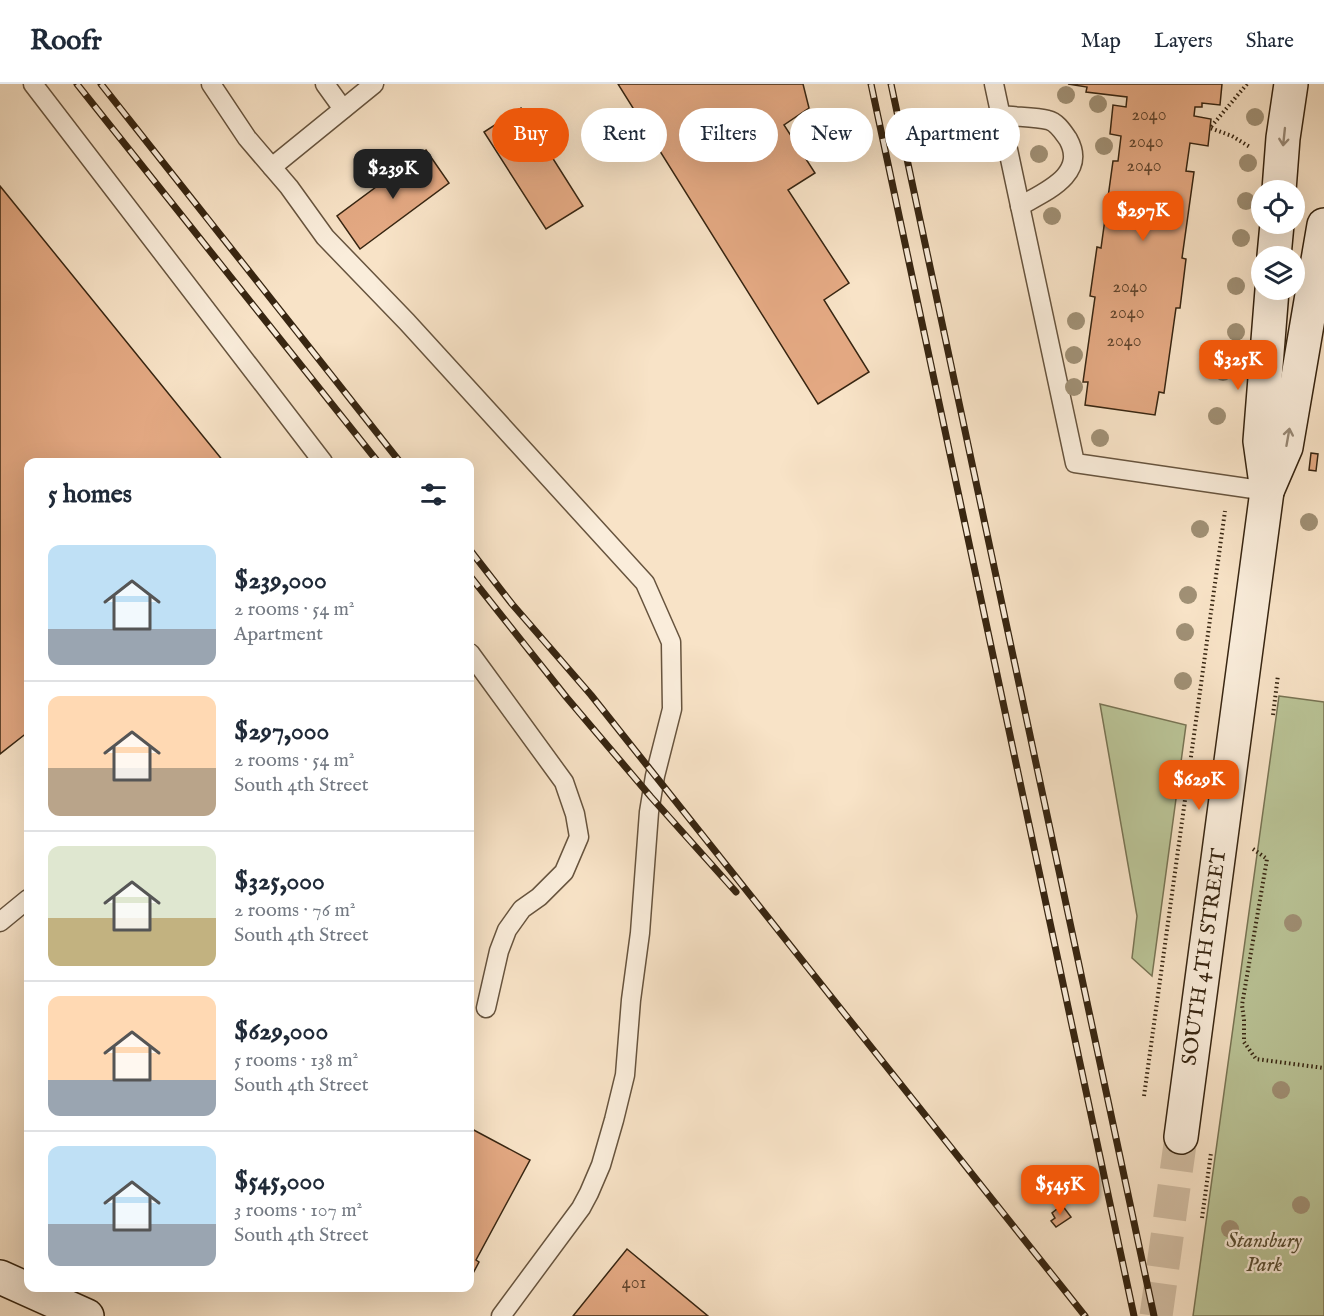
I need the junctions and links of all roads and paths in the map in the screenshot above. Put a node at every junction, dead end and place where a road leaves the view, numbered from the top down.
1 (33, 84) edge
2 (211, 84) edge
3 (325, 84) edge
4 (374, 84) edge
5 (994, 84) edge
6 (1247, 84) edge
7 (1291, 84) edge
8 (999, 108) edge
9 (343, 109) junction
10 (1020, 117) edge
11 (1255, 151) dead end
12 (1011, 162) edge
13 (272, 167) junction
14 (1280, 180) edge
15 (1020, 206) junction
16 (1324, 225) edge
17 (1271, 300) edge
18 (320, 458) edge
19 (1267, 491) junction
20 (1222, 530) dead end
21 (474, 658) edge
22 (1253, 849) dead end
23 (24, 902) edge
24 (0, 922) edge
25 (486, 1008) dead end
26 (1324, 1068) edge
27 (1144, 1096) dead end
28 (1180, 1137) tunnel mouth
29 (0, 1277) edge
30 (24, 1288) edge
31 (33, 1292) edge
32 (87, 1316) edge
33 (501, 1316) edge

1 - 18 lane
2 - 13 lane
3 - 9 lane
4 - 9 lane
5 - 8 lane
6 - 11 path
7 -> 14 main road
9 - 13 lane
10 - 15 lane
12 - 15 lane
13 - 33 lane
15 - 19 lane
19 -> 16 main road, SOUTH 4TH STREET
17 - 19 main road, SOUTH 4TH STREET
19 - 28 main road, SOUTH 4TH STREET
20 - 27 path
21 - 25 lane
22 - 26 path
23 - 24 lane
29 - 30 main road
31 - 32 main road

